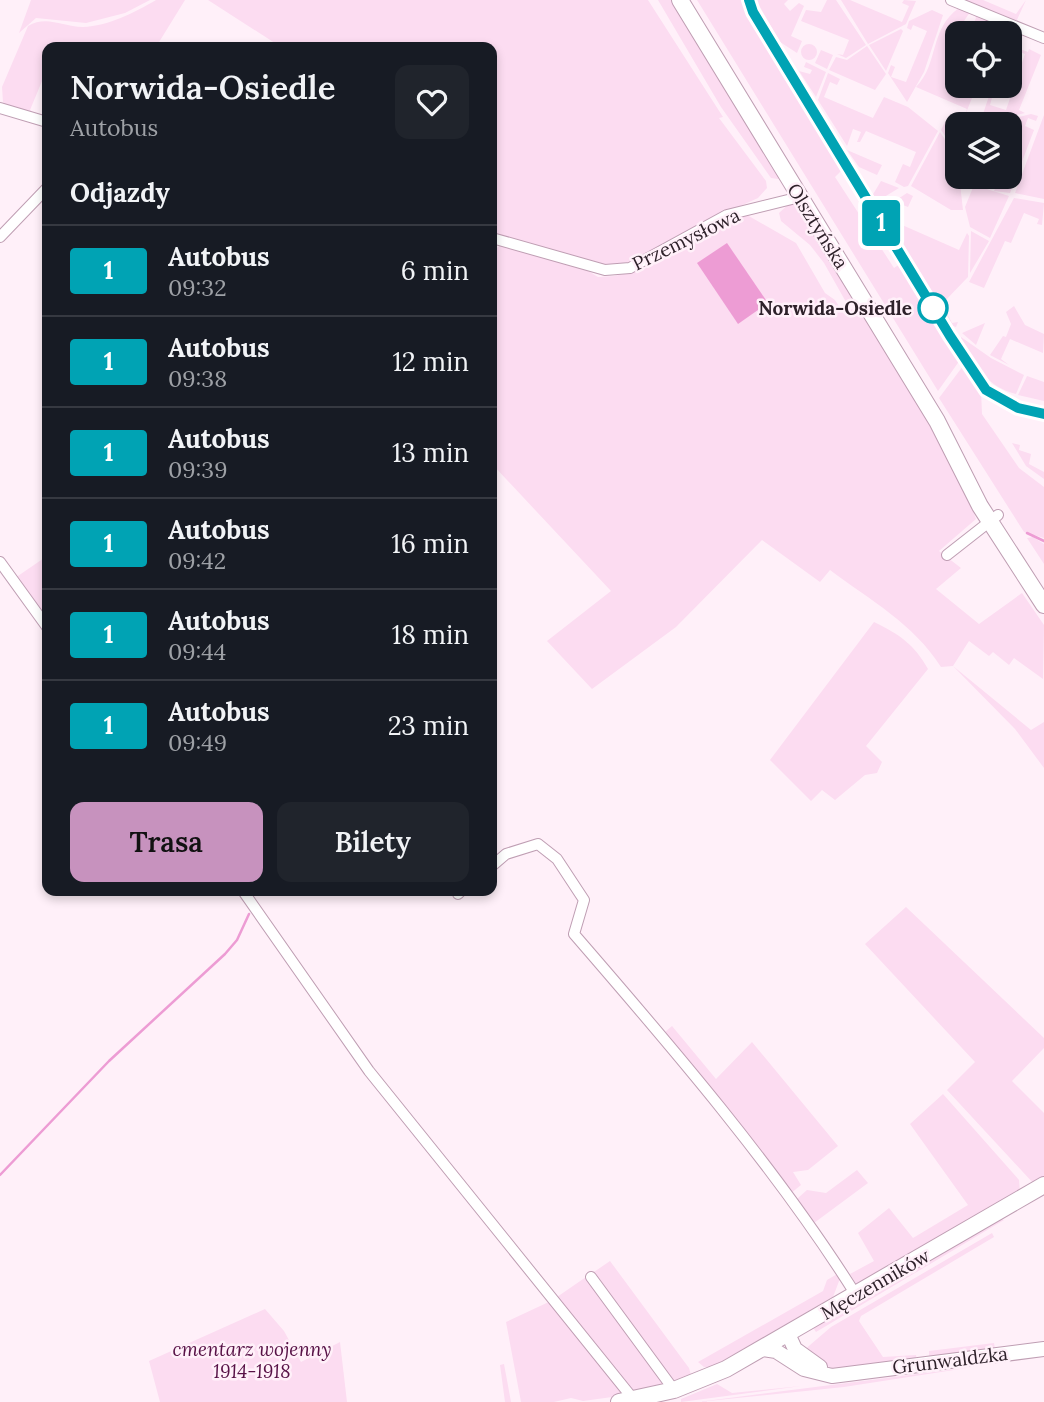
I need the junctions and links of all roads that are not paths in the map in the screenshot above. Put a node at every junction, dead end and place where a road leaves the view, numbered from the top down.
1 (680, 0) edge
2 (749, 0) edge
3 (951, 0) edge
4 (1044, 38) edge
5 (0, 108) edge
6 (42, 121) edge
7 (42, 193) edge
8 (800, 197) junction
9 (0, 237) edge
10 (497, 239) edge
11 (1044, 414) edge
12 (993, 518) junction
13 (947, 555) dead end
14 (0, 562) edge
15 (1044, 586) edge
16 (1044, 605) edge
17 (42, 620) edge
18 (497, 862) edge
19 (246, 896) edge
20 (1044, 1185) edge
21 (591, 1277) dead end
22 (856, 1294) junction
23 (788, 1334) junction
24 (762, 1349) junction
25 (1044, 1349) edge
26 (855, 1372) junction
27 (674, 1390) junction
28 (626, 1401) edge

1 - 8 main road, Olsztyńska
2 - 11 street
3 - 4 street
5 - 6 street
7 - 9 street
8 - 10 street, Przemysłowa
8 - 12 main road, Olsztyńska
12 - 13 street
12 - 15 main road, Olsztyńska
12 - 16 main road, Olsztyńska
14 - 17 street
18 - 22 street
19 - 28 street
20 - 22 main road, Męczenników
21 - 27 street
22 - 23 main road, Męczenników
23 - 24 main road, Męczenników
23 - 26 street, Grunwaldzka
24 - 26 street, Grunwaldzka
24 - 27 main road, Męczenników
25 - 26 street, Grunwaldzka
27 - 28 main road

